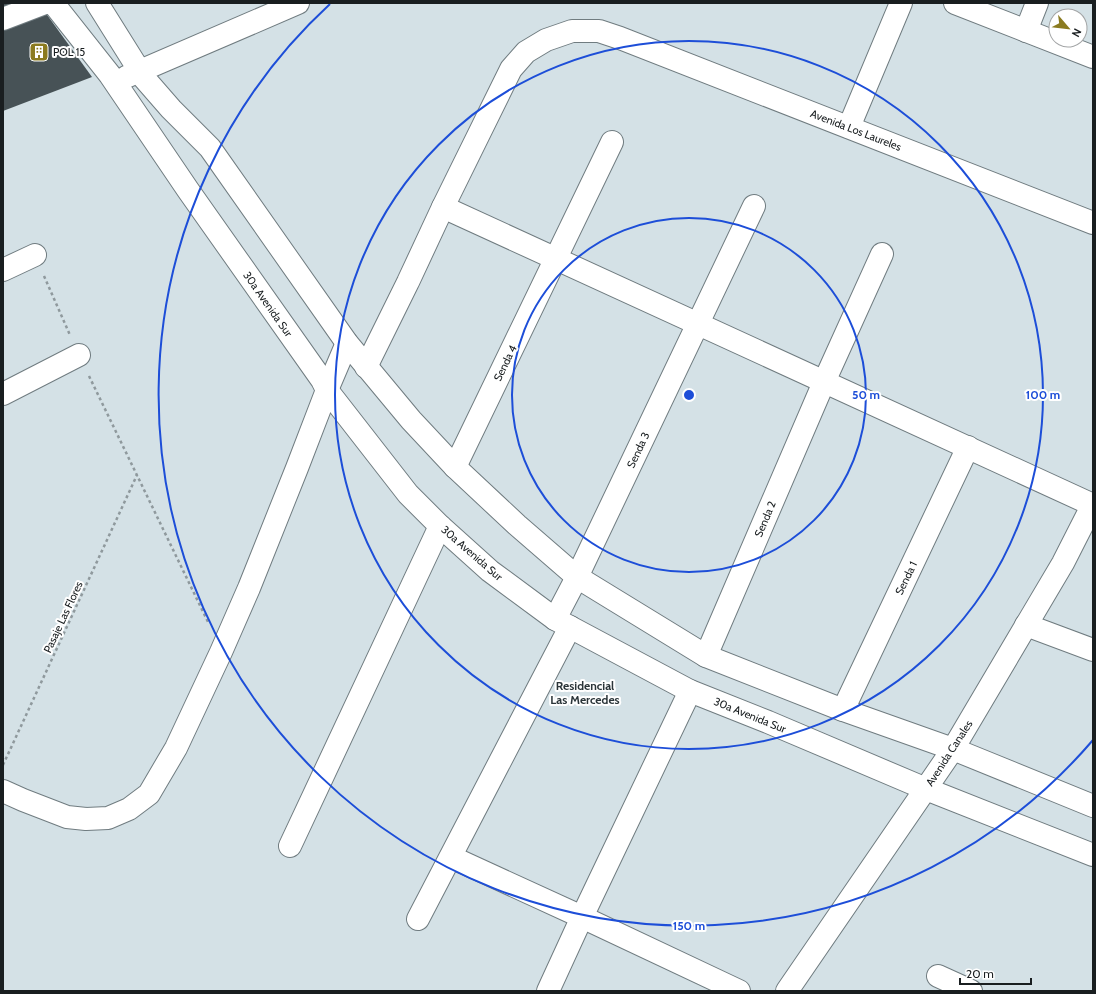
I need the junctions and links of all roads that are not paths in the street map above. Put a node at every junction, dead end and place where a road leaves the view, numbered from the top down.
1 (45, 3) edge
2 (53, 3) edge
3 (97, 3) edge
4 (298, 3) edge
5 (901, 3) edge
6 (955, 3) edge
7 (1037, 3) edge
8 (3, 19) edge
9 (1026, 31) junction
10 (1093, 57) edge
11 (140, 72) junction
12 (114, 82) junction
13 (849, 127) junction
14 (612, 142) dead end
15 (754, 206) dead end
16 (443, 207) junction
17 (1093, 223) edge
18 (882, 254) dead end
19 (35, 255) road end
20 (555, 259) junction
21 (3, 270) edge
22 (698, 324) junction
23 (347, 343) junction
24 (79, 355) road end
25 (366, 367) junction
26 (824, 382) junction
27 (327, 390) junction
28 (3, 394) edge
29 (968, 447) junction
30 (455, 467) junction
31 (1093, 504) edge
32 (440, 526) junction
33 (578, 577) junction
34 (562, 623) junction
35 (1026, 625) junction
36 (1093, 650) edge
37 (706, 656) junction
38 (690, 691) junction
39 (843, 710) junction
40 (952, 749) junction
41 (926, 789) junction
42 (3, 792) edge
43 (1093, 806) edge
44 (290, 846) dead end
45 (1093, 855) edge
46 (451, 857) junction
47 (582, 917) junction
48 (418, 919) dead end
49 (938, 976) dead end
50 (548, 991) edge
51 (739, 991) edge
52 (788, 991) edge
53 (971, 991) edge

1 - 8 street
2 - 12 street, 30a Avenida Sur
3 - 11 street
4 - 11 street
5 - 13 street
6 - 9 street
7 - 9 street
9 - 10 street
11 - 12 street
11 - 23 street
12 - 27 street, 30a Avenida Sur
13 - 16 street, Avenida Los Laureles
13 - 17 street, Avenida Los Laureles
14 - 20 street, Senda 4
15 - 22 street, Senda 3
16 - 20 street
16 - 25 street, Avenida Los Laureles
18 - 26 street, Senda 2
19 - 21 street
20 - 22 street
20 - 30 street, Senda 4
22 - 26 street
22 - 33 street, Senda 3
23 - 25 street
23 - 27 street
24 - 28 street
25 - 30 street
26 - 29 street
26 - 37 street, Senda 2
27 - 32 street, 30a Avenida Sur
27 - 42 street
29 - 31 street
29 - 39 street, Senda 1
30 - 33 street
31 - 35 street, Avenida Canales
32 - 34 street, 30a Avenida Sur
32 - 44 street
33 - 34 street, Senda 3
33 - 37 street
34 - 38 street, 30a Avenida Sur
34 - 46 street, Senda 3
35 - 36 street
35 - 40 street, Avenida Canales
37 - 39 street
38 - 41 street, 30a Avenida Sur
38 - 47 street
39 - 40 street
40 - 41 street, Avenida Canales
40 - 43 street
41 - 45 street, 30a Avenida Sur
41 - 52 street, Avenida Canales
46 - 47 street
46 - 48 street, Senda 3
47 - 50 street
47 - 51 street
49 - 53 street

